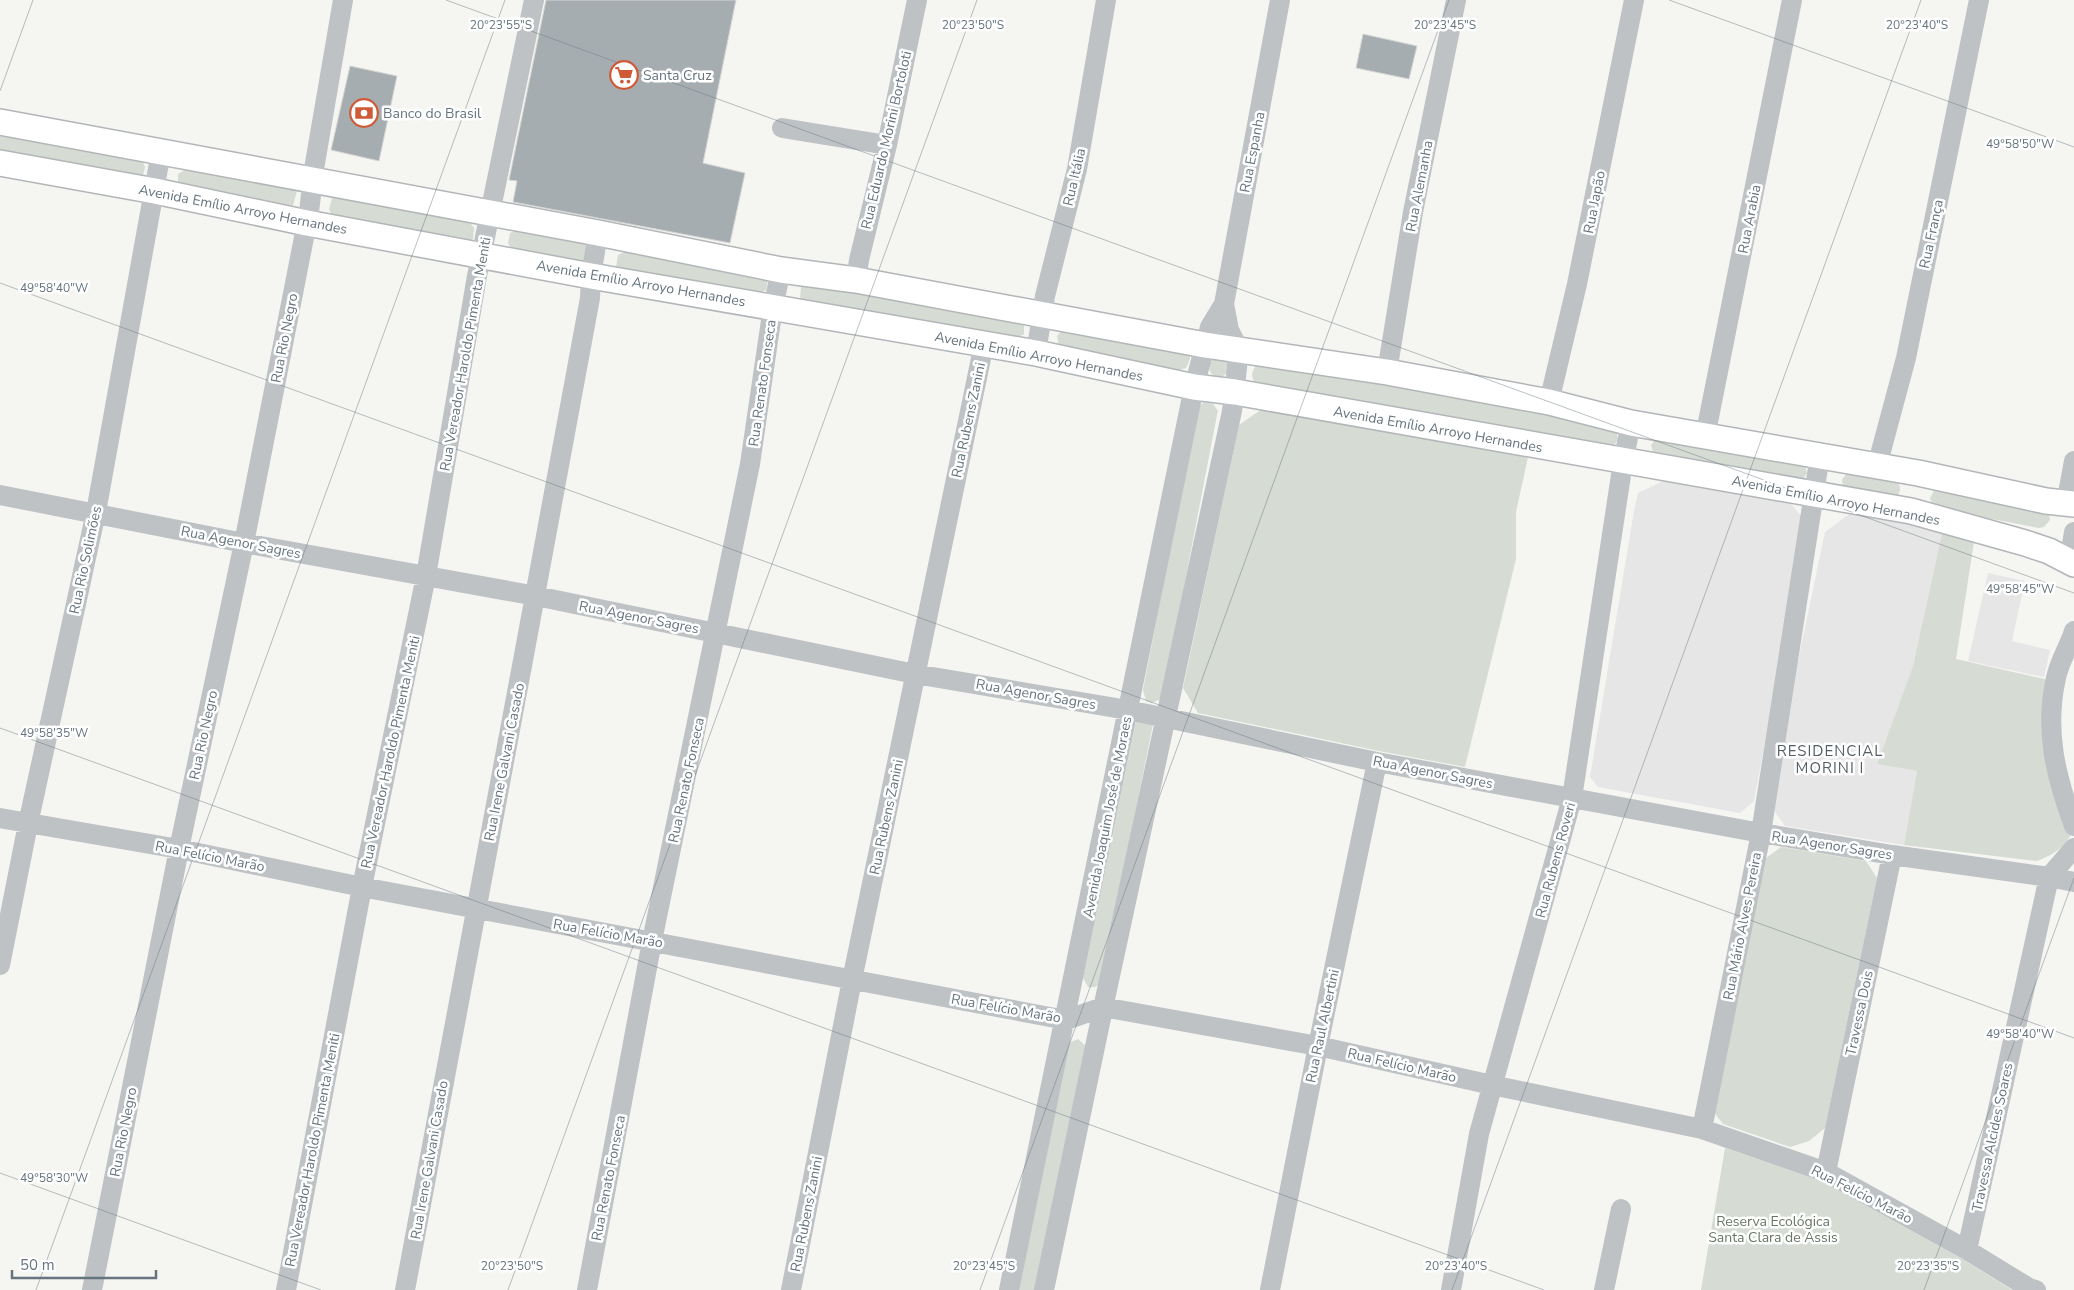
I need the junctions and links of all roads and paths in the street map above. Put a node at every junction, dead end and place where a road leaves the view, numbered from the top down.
1 (343, 0) edge
2 (534, 0) edge
3 (917, 0) edge
4 (1106, 0) edge
5 (1280, 0) edge
6 (1456, 0) edge
7 (1634, 0) edge
8 (1792, 0) edge
9 (1979, 0) edge
10 (0, 122) edge
11 (782, 128) dead end
12 (888, 145) junction
13 (161, 152) junction
14 (0, 163) edge
15 (312, 180) junction
16 (155, 191) junction
17 (490, 214) junction
18 (307, 223) junction
19 (598, 233) junction
20 (483, 254) junction
21 (781, 270) junction
22 (591, 276) junction
23 (856, 280) junction
24 (1224, 304) junction
25 (773, 307) junction
26 (1042, 314) junction
27 (984, 344) junction
28 (1205, 345) junction
29 (1240, 350) junction
30 (1036, 353) junction
31 (1387, 372) junction
32 (1194, 387) junction
33 (1234, 392) junction
34 (1549, 402) junction
35 (1631, 423) junction
36 (1705, 437) junction
37 (1820, 455) junction
38 (1623, 462) junction
39 (2074, 462) edge
40 (1877, 466) junction
41 (1918, 473) junction
42 (1813, 494) junction
43 (0, 495) edge
44 (2070, 504) edge
45 (1911, 511) junction
46 (96, 512) junction
47 (2074, 532) edge
48 (244, 543) junction
49 (2074, 564) edge
50 (426, 576) junction
51 (536, 596) junction
52 (2074, 631) edge
53 (716, 633) junction
54 (915, 674) junction
55 (1128, 710) junction
56 (1166, 718) junction
57 (1377, 762) junction
58 (1572, 798) junction
59 (0, 818) edge
60 (28, 824) junction
61 (2074, 826) edge
62 (1761, 833) junction
63 (2074, 848) edge
64 (179, 849) junction
65 (1892, 855) junction
66 (2050, 877) junction
67 (2074, 882) edge
68 (362, 887) junction
69 (475, 908) junction
70 (652, 941) junction
71 (0, 966) edge
72 (852, 980) junction
73 (1103, 1007) junction
74 (1066, 1020) junction
75 (1318, 1046) junction
76 (1492, 1085) junction
77 (1702, 1129) junction
78 (1826, 1172) junction
79 (1621, 1209) dead end
80 (1967, 1250) junction
81 (92, 1290) edge
82 (286, 1290) edge
83 (405, 1290) edge
84 (587, 1290) edge
85 (791, 1290) edge
86 (1009, 1290) edge
87 (1044, 1290) edge
88 (1270, 1290) edge
89 (1450, 1290) edge
90 (1604, 1290) edge
91 (2036, 1290) edge

1 - 15 street, Rua Rio Negro
2 - 17 street, Rua Vereador Haroldo Pimenta Meniti
3 - 12 street, Rua Eduardo Morini Bortoloti
4 - 26 street, Rua Itália
5 - 24 street, Rua Espanha
6 - 31 street, Rua Alemanha
7 - 34 street, Rua Japão
8 - 36 street, Rua Arabia
9 - 40 street, Rua França
10 - 13 main road
11 - 12 street
12 - 23 street, Rua Eduardo Morini Bortoloti
13 - 15 main road
13 - 16 street, Rua Rio Solimões
14 - 16 main road, Avenida Emílio Arroyo Hernandes
15 - 17 main road
15 - 18 street, Rua Rio Negro
16 - 18 main road, Avenida Emílio Arroyo Hernandes
16 - 46 street, Rua Rio Solimões
17 - 19 main road
17 - 20 street, Rua Vereador Haroldo Pimenta Meniti
18 - 20 main road, Avenida Emílio Arroyo Hernandes
18 - 48 street, Rua Rio Negro
19 - 21 main road
19 - 22 street, Rua Irene Galvani Casado
20 - 22 main road, Avenida Emílio Arroyo Hernandes
20 - 50 street, Rua Vereador Haroldo Pimenta Meniti
21 - 23 main road
21 - 25 street, Rua Renato Fonseca
22 - 25 main road, Avenida Emílio Arroyo Hernandes
22 - 51 street, Rua Irene Galvani Casado
23 - 26 main road
24 - 28 street, Rua Espanha
24 - 29 street, Rua Espanha
25 - 27 main road, Avenida Emílio Arroyo Hernandes
25 - 53 street, Rua Renato Fonseca
26 - 28 main road
26 - 30 street, Rua Itália
27 - 30 main road, Avenida Emílio Arroyo Hernandes
27 - 54 street, Rua Rubens Zanini
28 - 29 main road
28 - 32 street, Avenida Joaquim José de Moraes
29 - 31 main road
29 - 33 street
30 - 32 main road, Avenida Emílio Arroyo Hernandes
31 - 34 main road
32 - 33 main road, Avenida Emílio Arroyo Hernandes
32 - 55 street, Avenida Joaquim José de Moraes
33 - 38 main road, Avenida Emílio Arroyo Hernandes
33 - 56 street
34 - 35 main road
35 - 36 main road
35 - 38 street, Rua Rubens Roveri
36 - 37 main road
37 - 40 main road
37 - 42 street, Rua Mário Alves Pereira
38 - 42 main road, Avenida Emílio Arroyo Hernandes
38 - 58 street, Rua Rubens Roveri
39 - 44 street
40 - 41 main road
41 - 44 main road
41 - 45 main road
42 - 45 main road, Avenida Emílio Arroyo Hernandes
42 - 62 street, Rua Mário Alves Pereira
43 - 46 street, Rua Agenor Sagres
45 - 49 main road, Avenida Emílio Arroyo Hernandes
46 - 48 street, Rua Agenor Sagres
46 - 60 street, Rua Rio Solimões
47 - 49 street
48 - 50 street, Rua Agenor Sagres
48 - 64 street, Rua Rio Negro
50 - 51 street, Rua Agenor Sagres
50 - 68 street, Rua Vereador Haroldo Pimenta Meniti
51 - 53 street, Rua Agenor Sagres
51 - 69 street, Rua Irene Galvani Casado
52 - 61 street
53 - 54 street, Rua Agenor Sagres
53 - 70 street, Rua Renato Fonseca
54 - 55 street, Rua Agenor Sagres
54 - 72 street, Rua Rubens Zanini
55 - 56 street, Rua Agenor Sagres
55 - 74 street, Avenida Joaquim José de Moraes
56 - 57 street, Rua Agenor Sagres
56 - 73 street
57 - 58 street, Rua Agenor Sagres
57 - 75 street, Rua Raul Albertini
58 - 62 street, Rua Agenor Sagres
58 - 76 street, Rua Rubens Roveri
59 - 60 street, Rua Felício Marão
60 - 64 street, Rua Felício Marão
60 - 71 street, Rua Rio Solimões
62 - 65 street, Rua Agenor Sagres
62 - 77 street, Rua Mário Alves Pereira
63 - 66 street
64 - 68 street, Rua Felício Marão
64 - 81 street, Rua Rio Negro
65 - 66 street, Rua Agenor Sagres
65 - 78 street, Travessa Dois
66 - 67 street, Rua Agenor Sagres
66 - 80 street, Travessa Alcides Soares
68 - 69 street, Rua Felício Marão
68 - 82 street, Rua Vereador Haroldo Pimenta Meniti
69 - 70 street, Rua Felício Marão
69 - 83 street, Rua Irene Galvani Casado
70 - 72 street, Rua Felício Marão
70 - 84 street, Rua Renato Fonseca
72 - 74 street, Rua Felício Marão
72 - 85 street, Rua Rubens Zanini
73 - 74 street, Rua Felício Marão
73 - 75 street, Rua Felício Marão
73 - 87 street
74 - 86 street, Avenida Joaquim José de Moraes
75 - 76 street, Rua Felício Marão
75 - 88 street, Rua Raul Albertini
76 - 77 street, Rua Felício Marão
76 - 89 street, Rua Rubens Roveri
77 - 78 street, Rua Felício Marão
78 - 80 street, Rua Felício Marão
79 - 90 street
80 - 91 street, Rua Felício Marão

